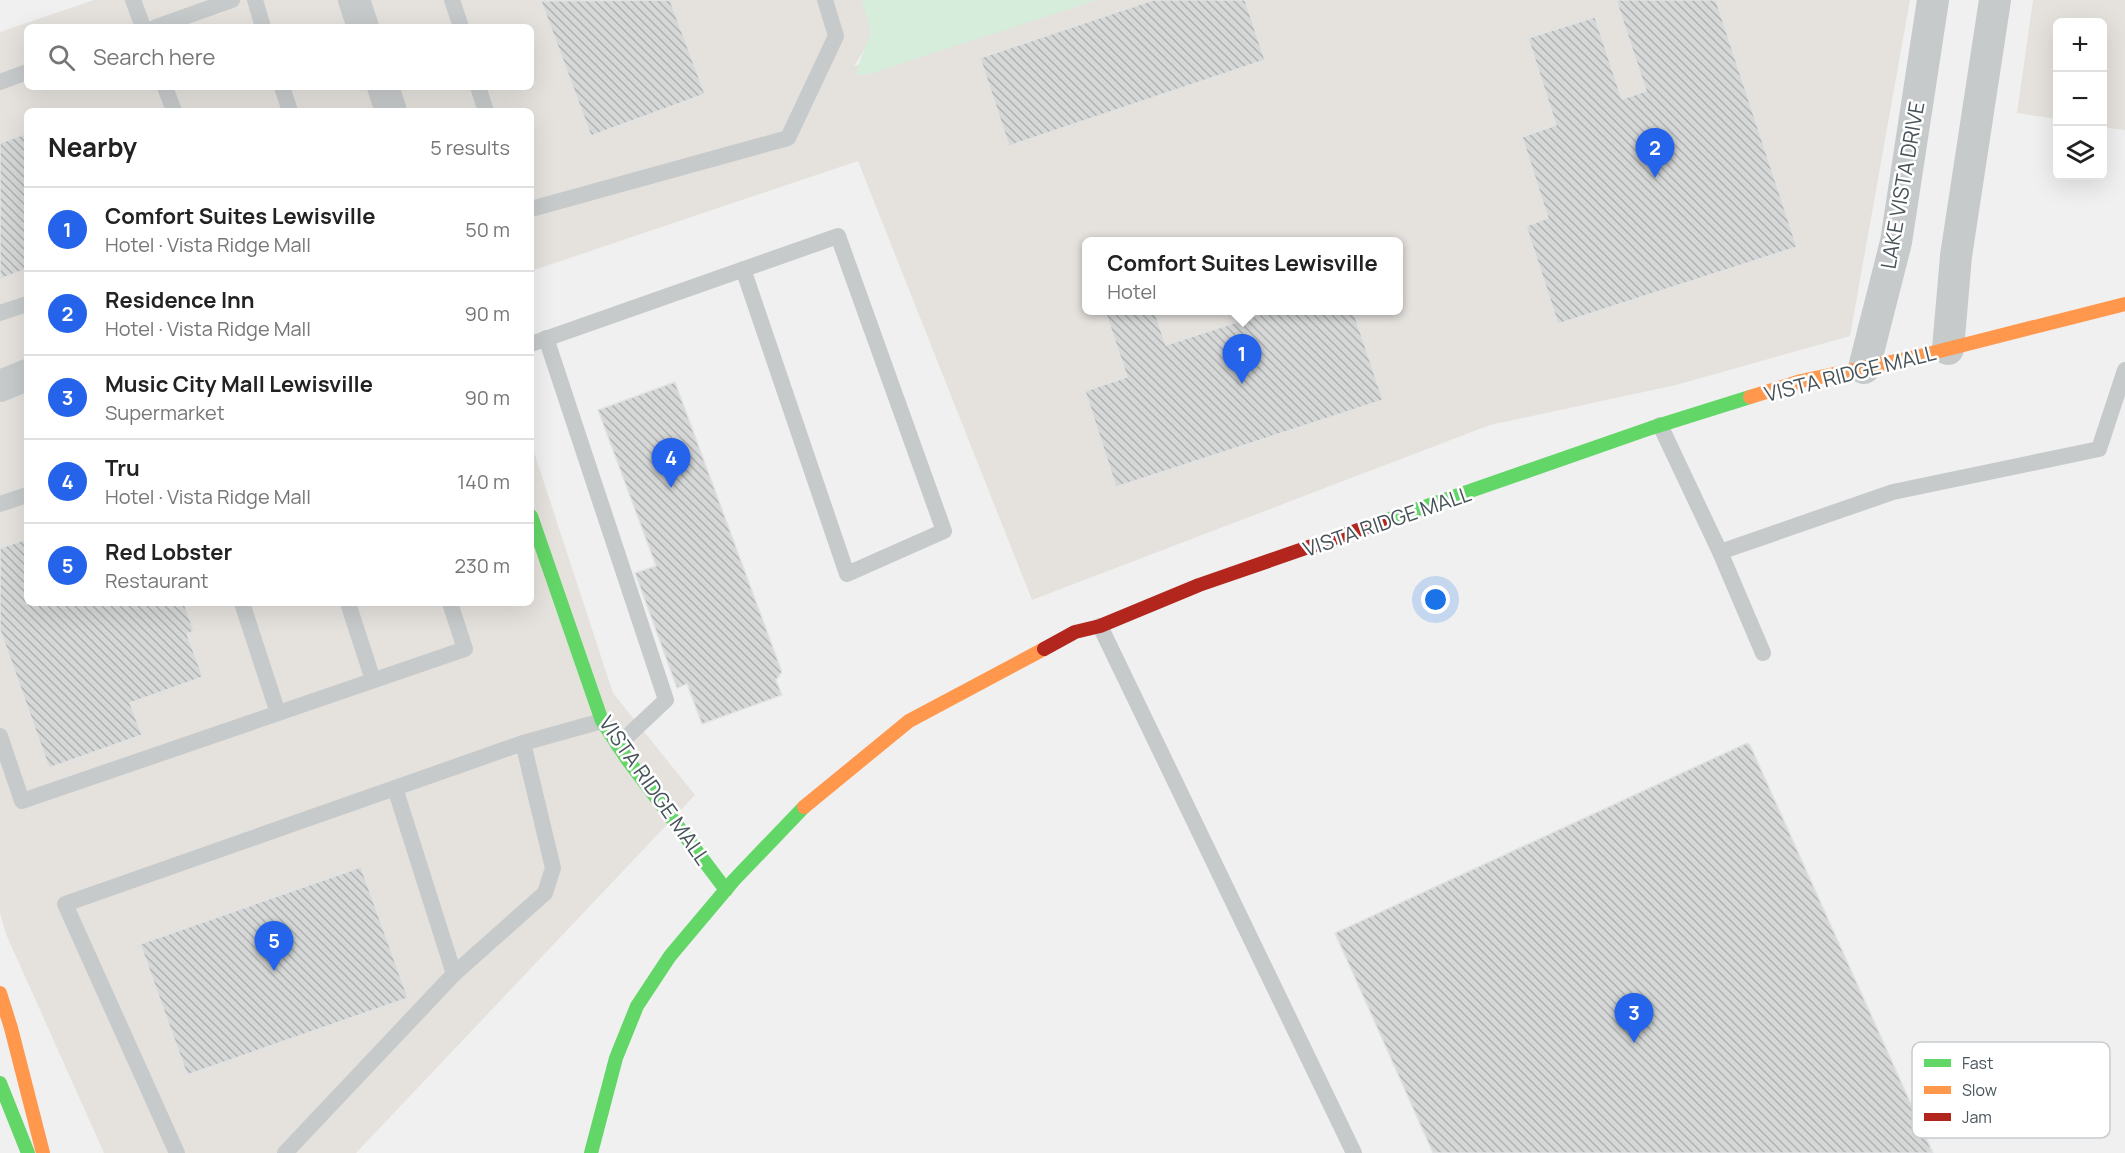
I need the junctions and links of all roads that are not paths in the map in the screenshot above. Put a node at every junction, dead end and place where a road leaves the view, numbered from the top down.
1 (134, 0) edge
2 (232, 0) edge
3 (255, 0) edge
4 (354, 0) edge
5 (452, 0) edge
6 (825, 0) edge
7 (1933, 0) edge
8 (1995, 0) edge
9 (142, 24) edge
10 (164, 24) edge
11 (262, 24) edge
12 (362, 24) edge
13 (459, 24) edge
14 (24, 73) edge
15 (0, 82) edge
16 (166, 90) edge
17 (283, 90) edge
18 (384, 90) edge
19 (479, 90) edge
20 (173, 108) edge
21 (289, 108) edge
22 (390, 108) edge
23 (485, 108) edge
24 (534, 207) edge
25 (742, 269) junction
26 (2125, 304) edge
27 (24, 305) edge
28 (0, 314) edge
29 (539, 341) edge
30 (1948, 349) junction
31 (1864, 368) junction
32 (2125, 370) edge
33 (24, 376) edge
34 (0, 386) edge
35 (1660, 425) junction
36 (24, 496) edge
37 (0, 504) edge
38 (534, 525) edge
39 (1720, 552) junction
40 (243, 606) edge
41 (349, 606) edge
42 (451, 606) edge
43 (1100, 626) junction
44 (1763, 653) dead end
45 (373, 680) junction
46 (278, 713) junction
47 (602, 721) junction
48 (0, 736) edge
49 (523, 743) junction
50 (618, 745) junction
51 (395, 788) junction
52 (726, 890) junction
53 (454, 974) junction
54 (0, 993) edge
55 (0, 1083) edge
56 (28, 1153) edge
57 (43, 1153) edge
58 (177, 1153) edge
59 (285, 1153) edge
60 (591, 1153) edge
61 (1354, 1153) edge

1 - 9 lane
2 - 10 lane
3 - 11 lane
4 - 12 street
5 - 13 lane
6 - 24 lane
7 - 31 street, LAKE VISTA DRIVE
8 - 30 street
14 - 15 lane
16 - 20 lane
17 - 21 lane
18 - 22 street
19 - 23 lane
25 - 25 lane
25 - 29 lane
26 - 30 main road, VISTA RIDGE MALL
27 - 28 lane
29 - 50 lane
30 - 31 main road, VISTA RIDGE MALL
31 - 35 main road, VISTA RIDGE MALL
32 - 39 lane
33 - 34 street
35 - 39 lane
35 - 43 main road, VISTA RIDGE MALL
36 - 37 lane
38 - 47 main road, VISTA RIDGE MALL
39 - 44 lane
40 - 46 lane
41 - 45 lane
42 - 45 lane
43 - 52 main road, VISTA RIDGE MALL
43 - 61 lane
45 - 46 lane
46 - 48 lane
47 - 49 lane
47 - 50 main road, VISTA RIDGE MALL
49 - 51 lane
49 - 53 lane
50 - 52 main road, VISTA RIDGE MALL
51 - 53 lane
51 - 58 lane
52 - 60 main road, VISTA RIDGE MALL
53 - 59 lane
54 - 57 main road
55 - 56 main road

